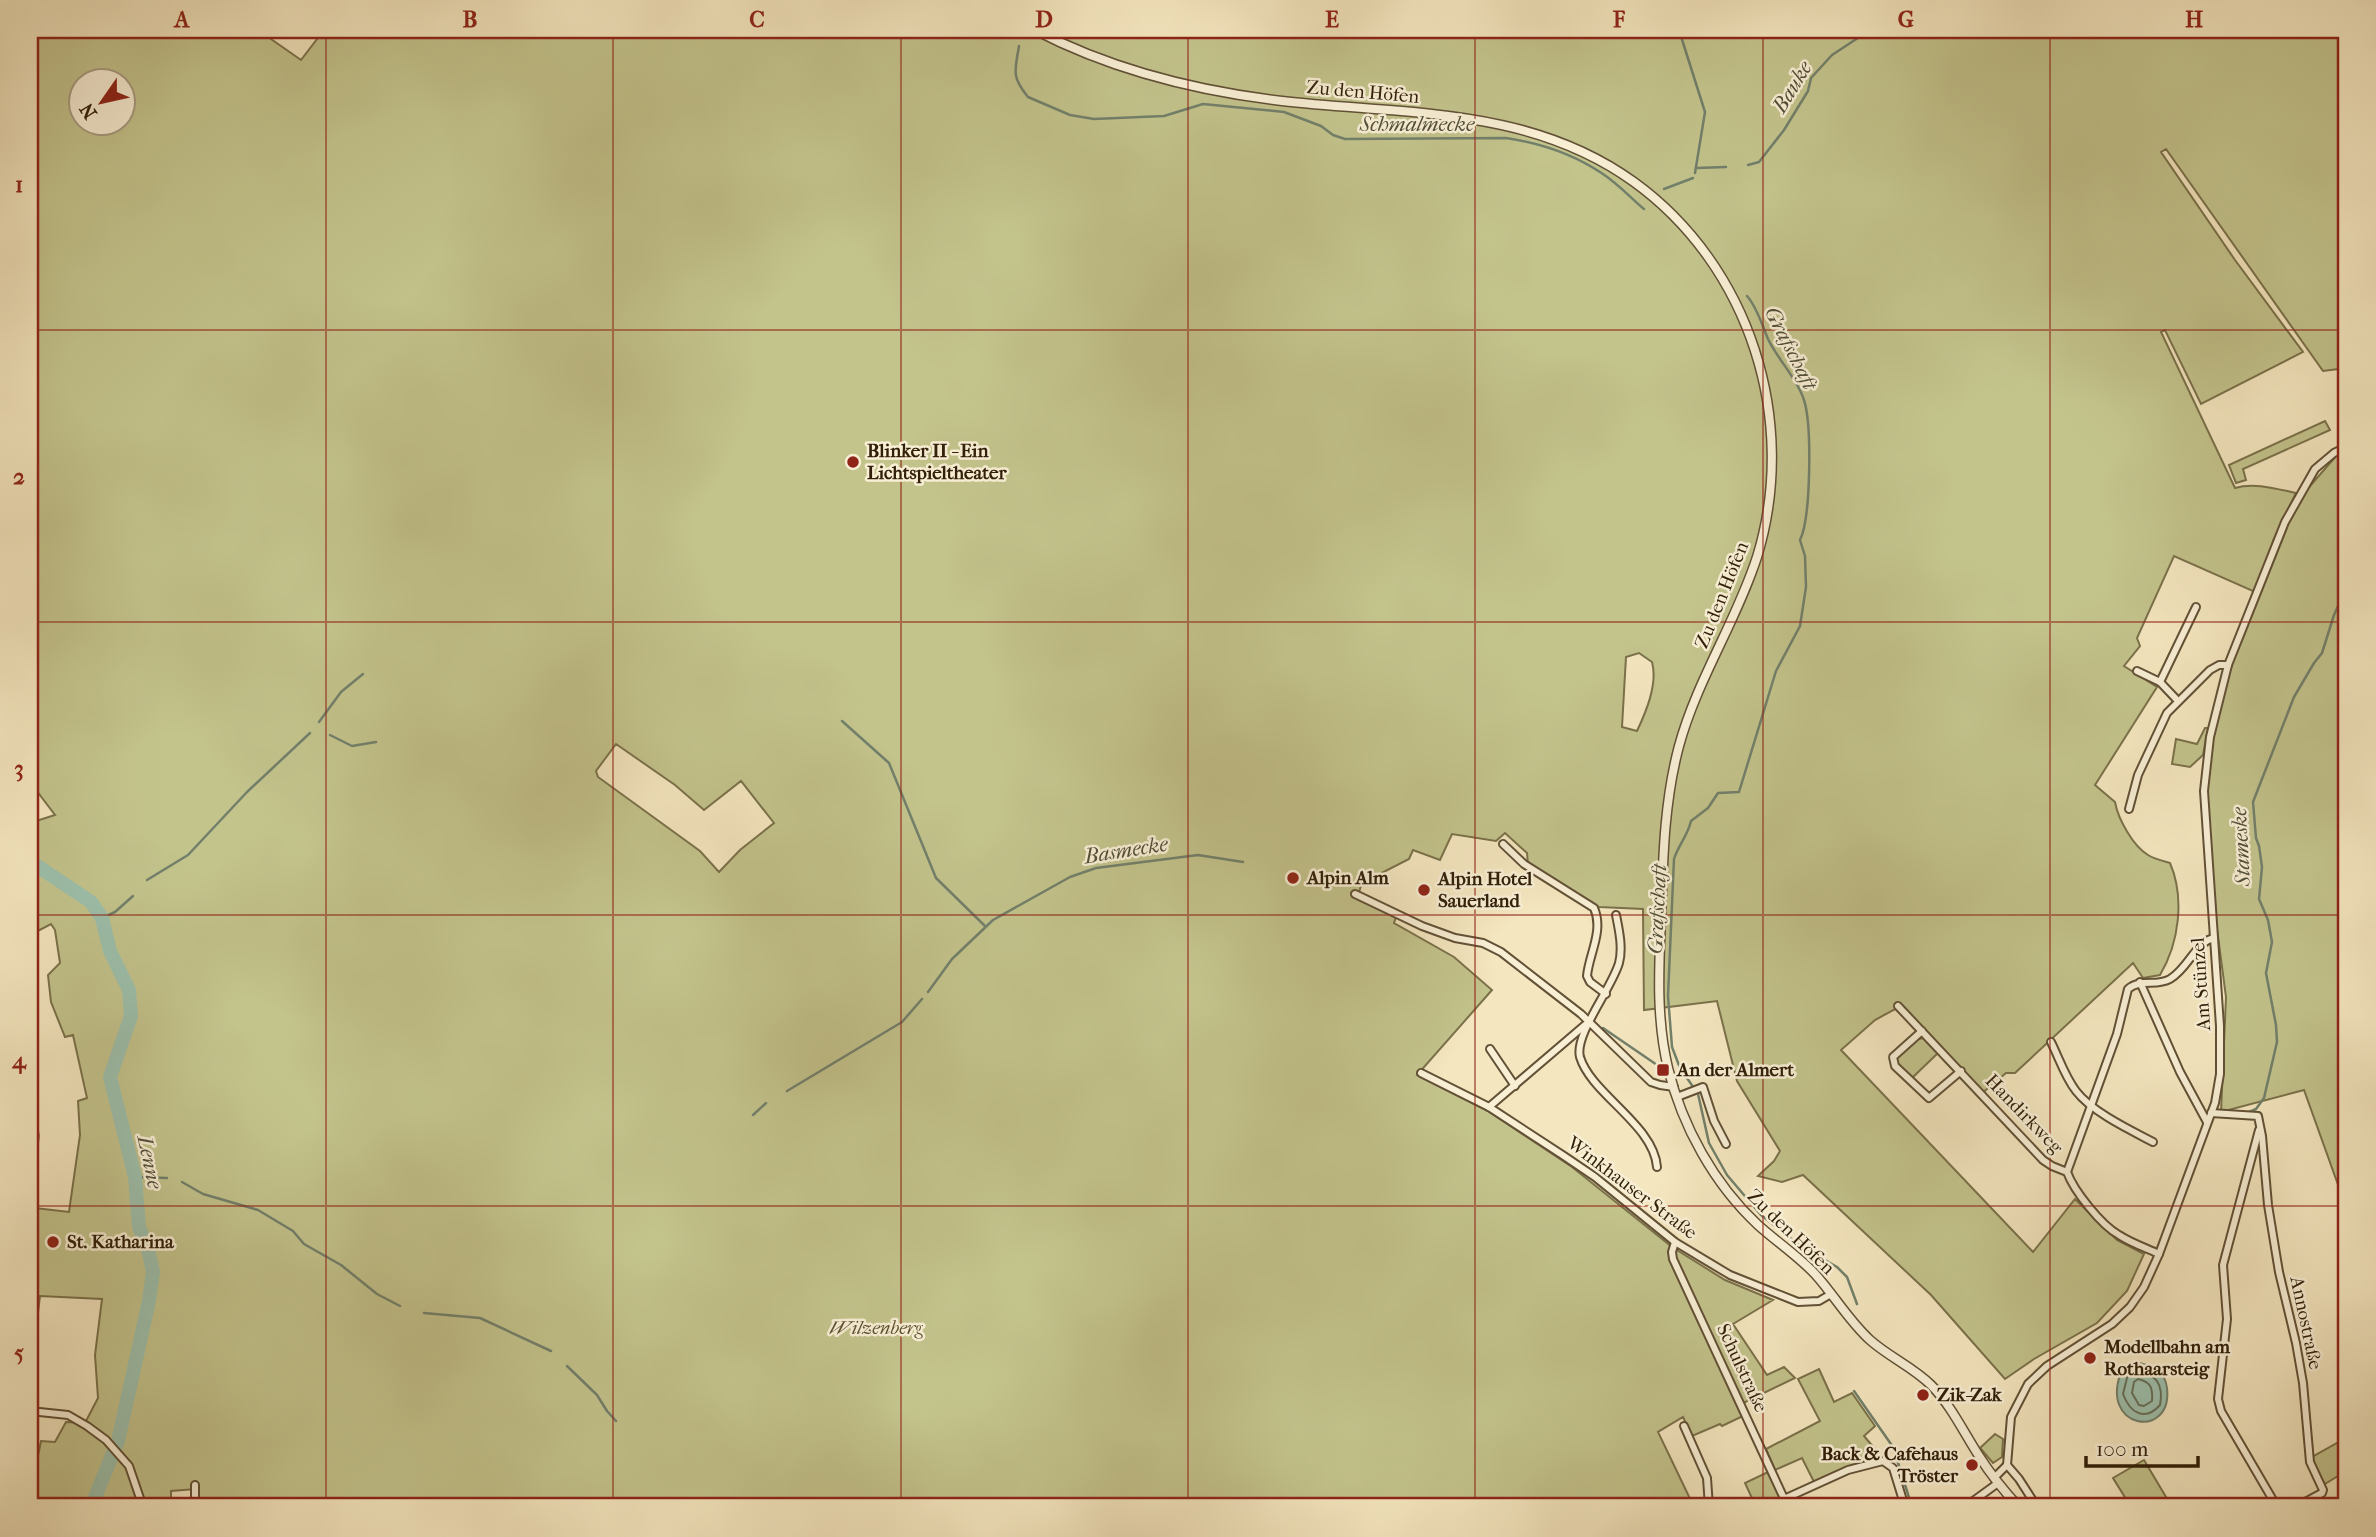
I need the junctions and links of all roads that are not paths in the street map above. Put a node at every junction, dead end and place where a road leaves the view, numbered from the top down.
1 (1035, 30) edge
2 (2346, 447) edge
3 (2196, 607) dead end
4 (2228, 665) junction
5 (2137, 671) dead end
6 (2160, 682) junction
7 (2178, 701) junction
8 (2129, 809) dead end
9 (1503, 844) dead end
10 (1355, 894) dead end
11 (1616, 915) dead end
12 (2214, 938) junction
13 (2140, 982) junction
14 (1606, 994) junction
15 (1898, 1006) dead end
16 (1590, 1022) junction
17 (1922, 1031) junction
18 (2051, 1042) dead end
19 (1490, 1049) dead end
20 (1961, 1071) junction
21 (1421, 1073) dead end
22 (1515, 1086) junction
23 (1674, 1087) junction
24 (1677, 1097) junction
25 (30, 1103) edge
26 (2091, 1106) junction
27 (1489, 1107) junction
28 (2211, 1113) junction
29 (2207, 1122) junction
30 (2260, 1126) junction
31 (2153, 1142) dead end
32 (1726, 1144) dead end
33 (1657, 1167) dead end
34 (2067, 1172) junction
35 (30, 1178) edge
36 (1675, 1242) junction
37 (2159, 1254) junction
38 (1831, 1294) junction
39 (30, 1411) edge
40 (1684, 1426) dead end
41 (2007, 1465) junction
42 (1996, 1481) junction
43 (195, 1485) dead end
44 (1784, 1499) junction
45 (143, 1507) edge
46 (195, 1507) edge
47 (1709, 1507) edge
48 (1788, 1507) edge
49 (1905, 1507) edge
50 (1965, 1507) edge
51 (2019, 1507) edge
52 (2037, 1507) edge
53 (2277, 1507) edge
54 (2296, 1507) edge

1 - 23 street, Zu den Höfen
2 - 4 street, Am Stünzel
3 - 6 street
4 - 7 street
4 - 12 street, Am Stünzel
5 - 6 street
6 - 7 street
7 - 8 street
9 - 14 street
10 - 16 street
11 - 14 street
12 - 13 street
12 - 28 street, Am Stünzel
13 - 26 street
13 - 29 street
14 - 16 street
15 - 17 street, Handirkweg
16 - 22 street
16 - 23 street
16 - 33 street
17 - 20 street, Handirkweg
17 - 20 street, Handirkweg
18 - 26 street
19 - 22 street
20 - 34 street, Handirkweg
21 - 27 street, Winkhauser Straße
22 - 27 street
23 - 24 street, Zu den Höfen
24 - 32 street
24 - 38 street, Zu den Höfen
25 - 35 main road
26 - 31 street
26 - 34 street
27 - 36 street, Winkhauser Straße
28 - 29 street, Am Stünzel
28 - 30 street
29 - 37 street, Am Stünzel
30 - 53 street
30 - 54 street, Annostraße
34 - 37 street, Handirkweg
36 - 38 street, Winkhauser Straße
36 - 44 street, Schulstraße
37 - 41 street, Am Stünzel
38 - 42 street, Zu den Höfen
39 - 45 street
40 - 47 street
41 - 42 street
41 - 52 street
42 - 50 street
42 - 51 street, Zu den Höfen
43 - 46 street
44 - 48 street, Schulstraße
44 - 49 street

